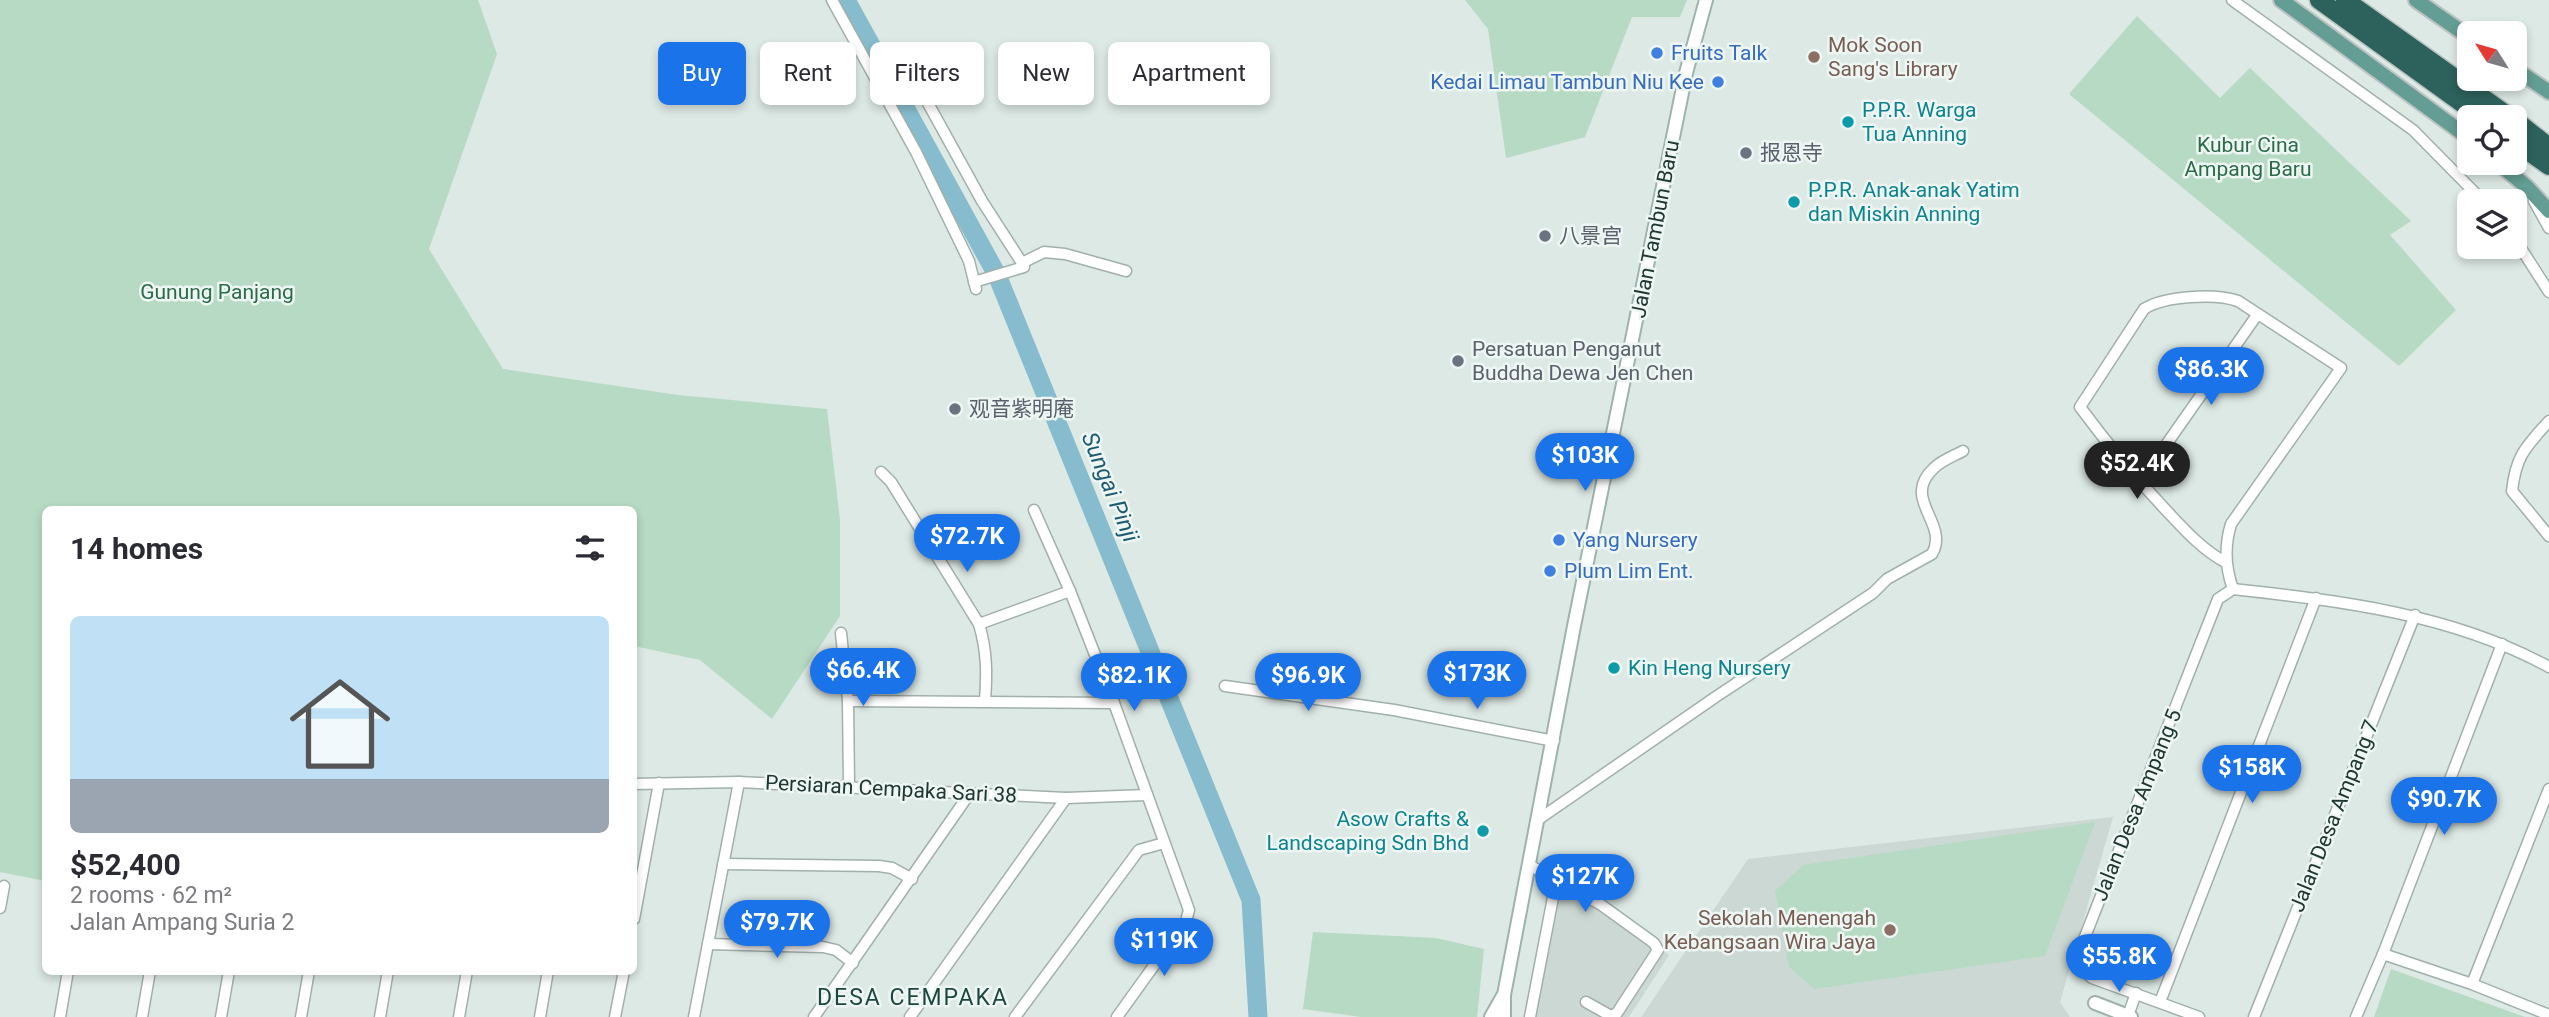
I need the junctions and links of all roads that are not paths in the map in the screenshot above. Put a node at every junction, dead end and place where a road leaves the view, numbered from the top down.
1 (832, 0) edge
2 (1706, 0) edge
3 (2232, 0) edge
4 (2281, 0) edge
5 (2319, 0) edge
6 (2345, 0) edge
7 (2416, 0) edge
8 (2457, 29) edge
9 (2527, 77) edge
10 (2549, 92) edge
11 (929, 105) edge
12 (2464, 105) edge
13 (2493, 105) edge
14 (2457, 129) edge
15 (2527, 130) edge
16 (2549, 147) edge
17 (2527, 150) edge
18 (2549, 166) edge
19 (2512, 175) edge
20 (2527, 187) junction
21 (2471, 189) edge
22 (2549, 211) edge
23 (2549, 228) edge
24 (2527, 258) edge
25 (1022, 263) junction
26 (1126, 271) dead end
27 (2549, 292) edge
28 (2257, 315) junction
29 (2549, 421) edge
30 (1963, 451) dead end
31 (881, 472) dead end
32 (2140, 482) junction
33 (1034, 510) dead end
34 (2549, 536) edge
35 (2225, 562) junction
36 (2234, 589) junction
37 (1070, 591) junction
38 (2316, 598) junction
39 (2415, 615) junction
40 (979, 624) junction
41 (841, 633) dead end
42 (2502, 644) junction
43 (2549, 667) edge
44 (1225, 686) dead end
45 (848, 701) junction
46 (985, 701) junction
47 (1114, 703) junction
48 (1554, 741) junction
49 (739, 782) junction
50 (659, 783) junction
51 (637, 784) edge
52 (849, 785) junction
53 (2549, 789) edge
54 (970, 793) junction
55 (1147, 795) junction
56 (1066, 797) junction
57 (1539, 819) junction
58 (1164, 843) junction
59 (723, 864) junction
60 (1529, 864) junction
61 (912, 879) junction
62 (1556, 881) junction
63 (4, 886) dead end
64 (637, 903) edge
65 (0, 908) edge
66 (708, 944) junction
67 (2383, 954) junction
68 (853, 962) junction
69 (67, 975) edge
70 (149, 975) edge
71 (228, 975) edge
72 (308, 975) edge
73 (387, 975) edge
74 (466, 975) edge
75 (547, 975) edge
76 (623, 975) edge
77 (2472, 984) junction
78 (2136, 993) junction
79 (1504, 995) junction
80 (1586, 1002) dead end
81 (2160, 1002) junction
82 (2095, 1003) dead end
83 (2549, 1015) edge
84 (2129, 1016) edge
85 (60, 1017) edge
86 (142, 1017) edge
87 (221, 1017) edge
88 (301, 1017) edge
89 (380, 1017) edge
90 (459, 1017) edge
91 (540, 1017) edge
92 (615, 1017) edge
93 (694, 1017) edge
94 (814, 1017) edge
95 (910, 1017) edge
96 (1015, 1017) edge
97 (1117, 1017) edge
98 (1491, 1017) edge
99 (1504, 1017) edge
100 (1530, 1017) edge
101 (2199, 1017) edge
102 (2254, 1017) edge
103 (2356, 1017) edge

1 - 25 street
2 - 48 main road, Jalan Tambun Baru
3 - 21 street
4 - 14 main road
5 - 12 highway
6 - 13 highway
7 - 8 main road
9 - 10 main road
11 - 25 street
15 - 16 highway
17 - 18 highway
19 - 20 main road
20 - 22 main road
20 - 23 street
24 - 27 street
25 - 26 street
28 - 32 street
28 - 32 street
28 - 35 street
29 - 34 street
30 - 57 street
31 - 40 street
32 - 35 street
33 - 37 street
35 - 36 street
36 - 38 street
36 - 78 street, Jalan Desa Ampang 5
37 - 40 street
37 - 47 street
38 - 39 street
38 - 81 street
39 - 42 street
39 - 102 street, Jalan Desa Ampang 7
40 - 46 street
41 - 45 street
42 - 43 street
42 - 67 street
44 - 48 street
45 - 46 street
45 - 52 street
46 - 47 street
47 - 55 street
48 - 57 main road, Jalan Tambun Baru
49 - 50 street, Persiaran Cempaka Sari 38
49 - 52 street, Persiaran Cempaka Sari 38
49 - 59 street
50 - 51 street, Persiaran Cempaka Sari 38
50 - 64 street
52 - 54 street, Persiaran Cempaka Sari 38
53 - 77 street
54 - 56 street, Persiaran Cempaka Sari 38
54 - 61 street
55 - 56 street, Persiaran Cempaka Sari 38
55 - 58 street
56 - 95 street
57 - 60 main road, Jalan Tambun Baru
58 - 96 street
58 - 97 street
59 - 61 street
59 - 66 street
60 - 62 street
60 - 79 main road, Jalan Tambun Baru
61 - 68 street
62 - 80 street
62 - 100 street
63 - 65 street
66 - 68 street
66 - 93 street
67 - 77 street
67 - 103 street
68 - 94 street
69 - 85 street
70 - 86 street
71 - 87 street
72 - 88 street
73 - 89 street
74 - 90 street
75 - 91 street
76 - 92 street
77 - 83 street
78 - 81 street, Jalan Desa Ampang 5
78 - 84 street
79 - 98 main road, Jalan Tambun Baru
79 - 99 main road, Jalan Tambun Baru
81 - 101 street, Jalan Desa Ampang 5
82 - 84 main road

